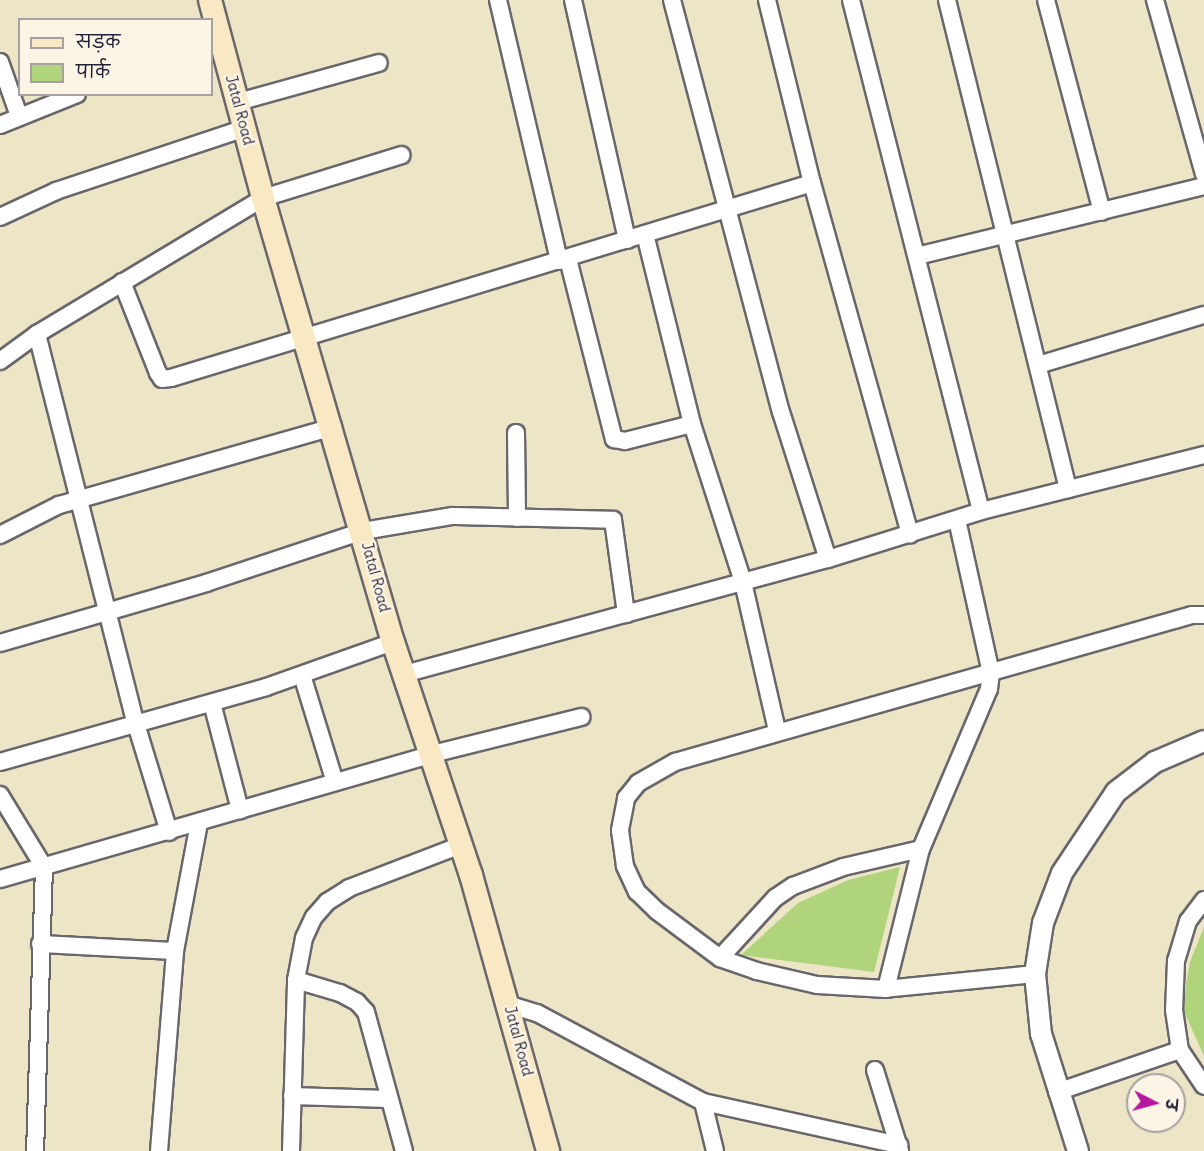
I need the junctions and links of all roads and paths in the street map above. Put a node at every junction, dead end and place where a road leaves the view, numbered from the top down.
1 (210, 0) edge
2 (498, 0) edge
3 (573, 0) edge
4 (672, 0) edge
5 (767, 0) edge
6 (851, 0) edge
7 (947, 0) edge
8 (1046, 0) edge
9 (1155, 0) edge
10 (213, 18) edge
11 (213, 20) edge
12 (218, 52) edge
13 (0, 62) edge
14 (379, 63) dead end
15 (72, 96) edge
16 (238, 102) junction
17 (19, 116) junction
18 (0, 125) edge
19 (245, 128) junction
20 (402, 155) dead end
21 (1204, 174) edge
22 (812, 183) junction
23 (1204, 186) edge
24 (263, 198) junction
25 (728, 211) junction
26 (1102, 212) junction
27 (0, 217) edge
28 (645, 234) junction
29 (1006, 236) junction
30 (627, 240) junction
31 (917, 256) junction
32 (564, 260) junction
33 (122, 282) junction
34 (1204, 315) edge
35 (37, 334) junction
36 (305, 340) junction
37 (0, 361) edge
38 (1038, 365) junction
39 (692, 424) junction
40 (333, 427) junction
41 (516, 433) dead end
42 (1204, 455) edge
43 (1068, 489) junction
44 (81, 498) junction
45 (981, 511) junction
46 (517, 518) junction
47 (957, 520) junction
48 (363, 531) junction
49 (0, 534) edge
50 (910, 535) junction
51 (828, 559) junction
52 (743, 582) junction
53 (107, 611) junction
54 (626, 614) junction
55 (1204, 615) edge
56 (393, 642) junction
57 (0, 643) edge
58 (991, 672) junction
59 (404, 674) junction
60 (302, 675) junction
61 (212, 703) junction
62 (581, 717) dead end
63 (136, 724) junction
64 (777, 730) junction
65 (1204, 741) edge
66 (432, 754) junction
67 (0, 762) edge
68 (335, 782) junction
69 (0, 795) edge
70 (240, 810) junction
71 (199, 823) junction
72 (169, 832) junction
73 (461, 845) junction
74 (921, 849) junction
75 (44, 867) junction
76 (0, 879) edge
77 (1204, 900) edge
78 (40, 944) junction
79 (175, 951) junction
80 (720, 958) junction
81 (1035, 974) junction
82 (296, 980) junction
83 (886, 989) junction
84 (510, 1005) junction
85 (1180, 1050) junction
86 (875, 1070) dead end
87 (1204, 1086) edge
88 (1057, 1092) junction
89 (292, 1096) junction
90 (388, 1099) junction
91 (703, 1102) junction
92 (900, 1148) edge
93 (35, 1151) edge
94 (159, 1151) edge
95 (291, 1151) edge
96 (404, 1151) edge
97 (549, 1151) edge
98 (715, 1151) edge
99 (1078, 1151) edge

1 - 10 main road, Jatal Road
2 - 32 street
3 - 30 street
4 - 25 street
5 - 22 street
6 - 31 street
7 - 29 street
8 - 26 street
9 - 21 street
11 - 12 main road, Jatal Road
12 - 16 main road, Jatal Road
13 - 17 street
14 - 16 street
15 - 17 street
16 - 19 main road, Jatal Road
17 - 18 street
19 - 24 main road, Jatal Road
19 - 27 street
20 - 24 street
22 - 25 street
22 - 50 street
23 - 26 street
24 - 33 street
24 - 36 main road, Jatal Road
25 - 28 street
25 - 51 street
26 - 29 street
28 - 30 street
28 - 39 street
29 - 31 street
29 - 38 street
30 - 32 street
31 - 45 street
32 - 36 street
32 - 39 street
33 - 35 street
33 - 36 street
34 - 38 street
35 - 37 street
35 - 44 street
36 - 40 main road, Jatal Road
38 - 43 street
39 - 52 street
40 - 44 street
40 - 48 main road, Jatal Road
41 - 46 street
42 - 43 street
43 - 45 street
44 - 49 street
44 - 53 street
45 - 47 street
46 - 48 street
46 - 54 street
47 - 50 street
47 - 58 street
48 - 53 street
48 - 56 main road, Jatal Road
50 - 51 street
51 - 52 street
52 - 54 street
52 - 64 street
53 - 57 street
53 - 63 street
54 - 59 street
55 - 58 street
56 - 59 main road, Jatal Road
56 - 60 street
58 - 64 street
58 - 74 street
59 - 66 main road, Jatal Road
60 - 61 street
60 - 68 street
61 - 63 street
61 - 70 street
62 - 66 street
63 - 67 street
63 - 72 street
64 - 80 street
65 - 81 street
66 - 68 street
66 - 73 main road, Jatal Road
68 - 70 street
69 - 75 street
70 - 71 street
71 - 72 street
71 - 79 street
72 - 75 street
73 - 82 street
73 - 84 main road, Jatal Road
74 - 80 street
74 - 83 street
75 - 76 street
75 - 78 street
77 - 85 street
78 - 79 street
78 - 93 street
79 - 94 street
80 - 83 street
81 - 83 street
81 - 88 street
82 - 89 street
82 - 90 street
84 - 91 street
84 - 97 main road, Jatal Road
85 - 87 street
85 - 88 street
86 - 92 street
88 - 99 street
89 - 90 street
89 - 95 street
90 - 96 street
91 - 92 street
91 - 98 street

